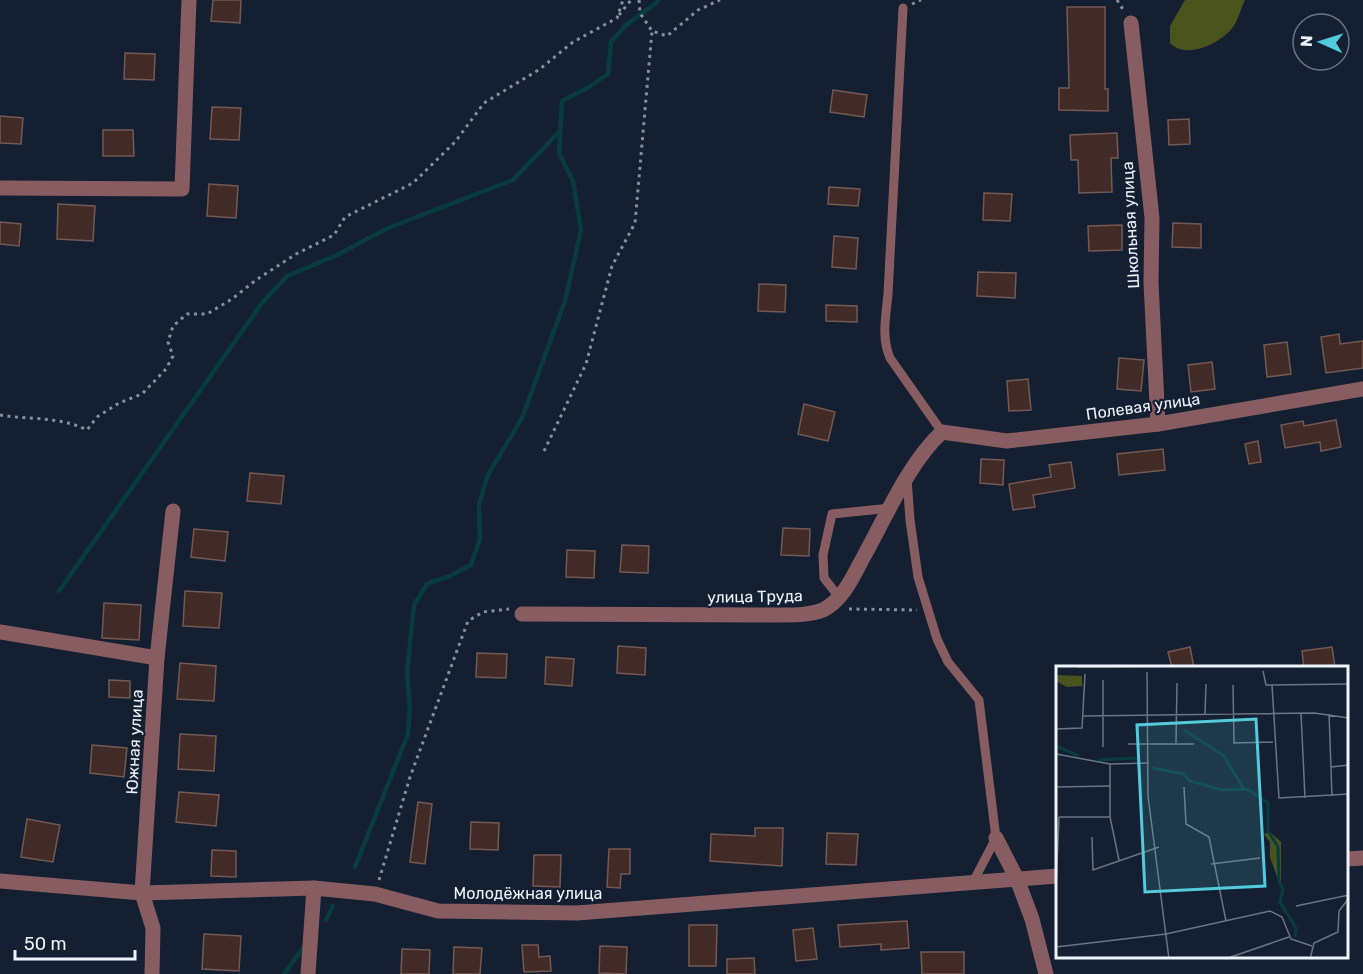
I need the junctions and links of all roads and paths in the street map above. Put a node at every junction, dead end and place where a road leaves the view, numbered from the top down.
1 (189, 0) edge
2 (623, 0) edge
3 (631, 0) edge
4 (639, 0) edge
5 (720, 0) edge
6 (903, 8) dead end
7 (617, 18) junction
8 (1131, 23) dead end
9 (652, 32) junction
10 (0, 188) edge
11 (1363, 389) edge
12 (0, 415) edge
13 (1158, 424) junction
14 (937, 437) junction
15 (544, 451) dead end
16 (907, 479) junction
17 (891, 508) junction
18 (173, 511) dead end
19 (839, 597) junction
20 (824, 609) junction
21 (928, 610) junction
22 (517, 612) joint
23 (0, 632) edge
24 (157, 658) junction
25 (996, 838) junction
26 (1363, 858) edge
27 (1348, 859) edge
28 (1056, 876) edge
29 (1017, 879) junction
30 (0, 881) edge
31 (972, 884) junction
32 (314, 888) junction
33 (142, 893) junction
34 (375, 894) junction
35 (152, 974) edge
36 (308, 974) edge
37 (1046, 974) edge

1 - 10 street
2 - 7 path
3 - 7 path
4 - 9 path
5 - 9 path
6 - 14 lane
7 - 12 path
8 - 13 street, Школьная улица
9 - 15 path
11 - 13 street, Полевая улица
13 - 14 street, Полевая улица
14 - 16 street, улица Труда
16 - 17 street, улица Труда
16 - 21 lane
17 - 19 street, улица Труда
17 - 19 lane
18 - 24 street, Южная улица
19 - 20 street, улица Труда
20 - 21 path
20 - 22 street, улица Труда
21 - 25 lane
22 - 34 path
23 - 24 street
24 - 33 street, Южная улица
25 - 29 street
25 - 31 lane
26 - 27 street
28 - 29 street, Молодёжная улица
29 - 31 street, Молодёжная улица
29 - 37 street
30 - 33 street, Молодёжная улица
31 - 34 street, Молодёжная улица
32 - 33 street, Молодёжная улица
32 - 34 street, Молодёжная улица
32 - 36 street
33 - 35 street, Южная улица

